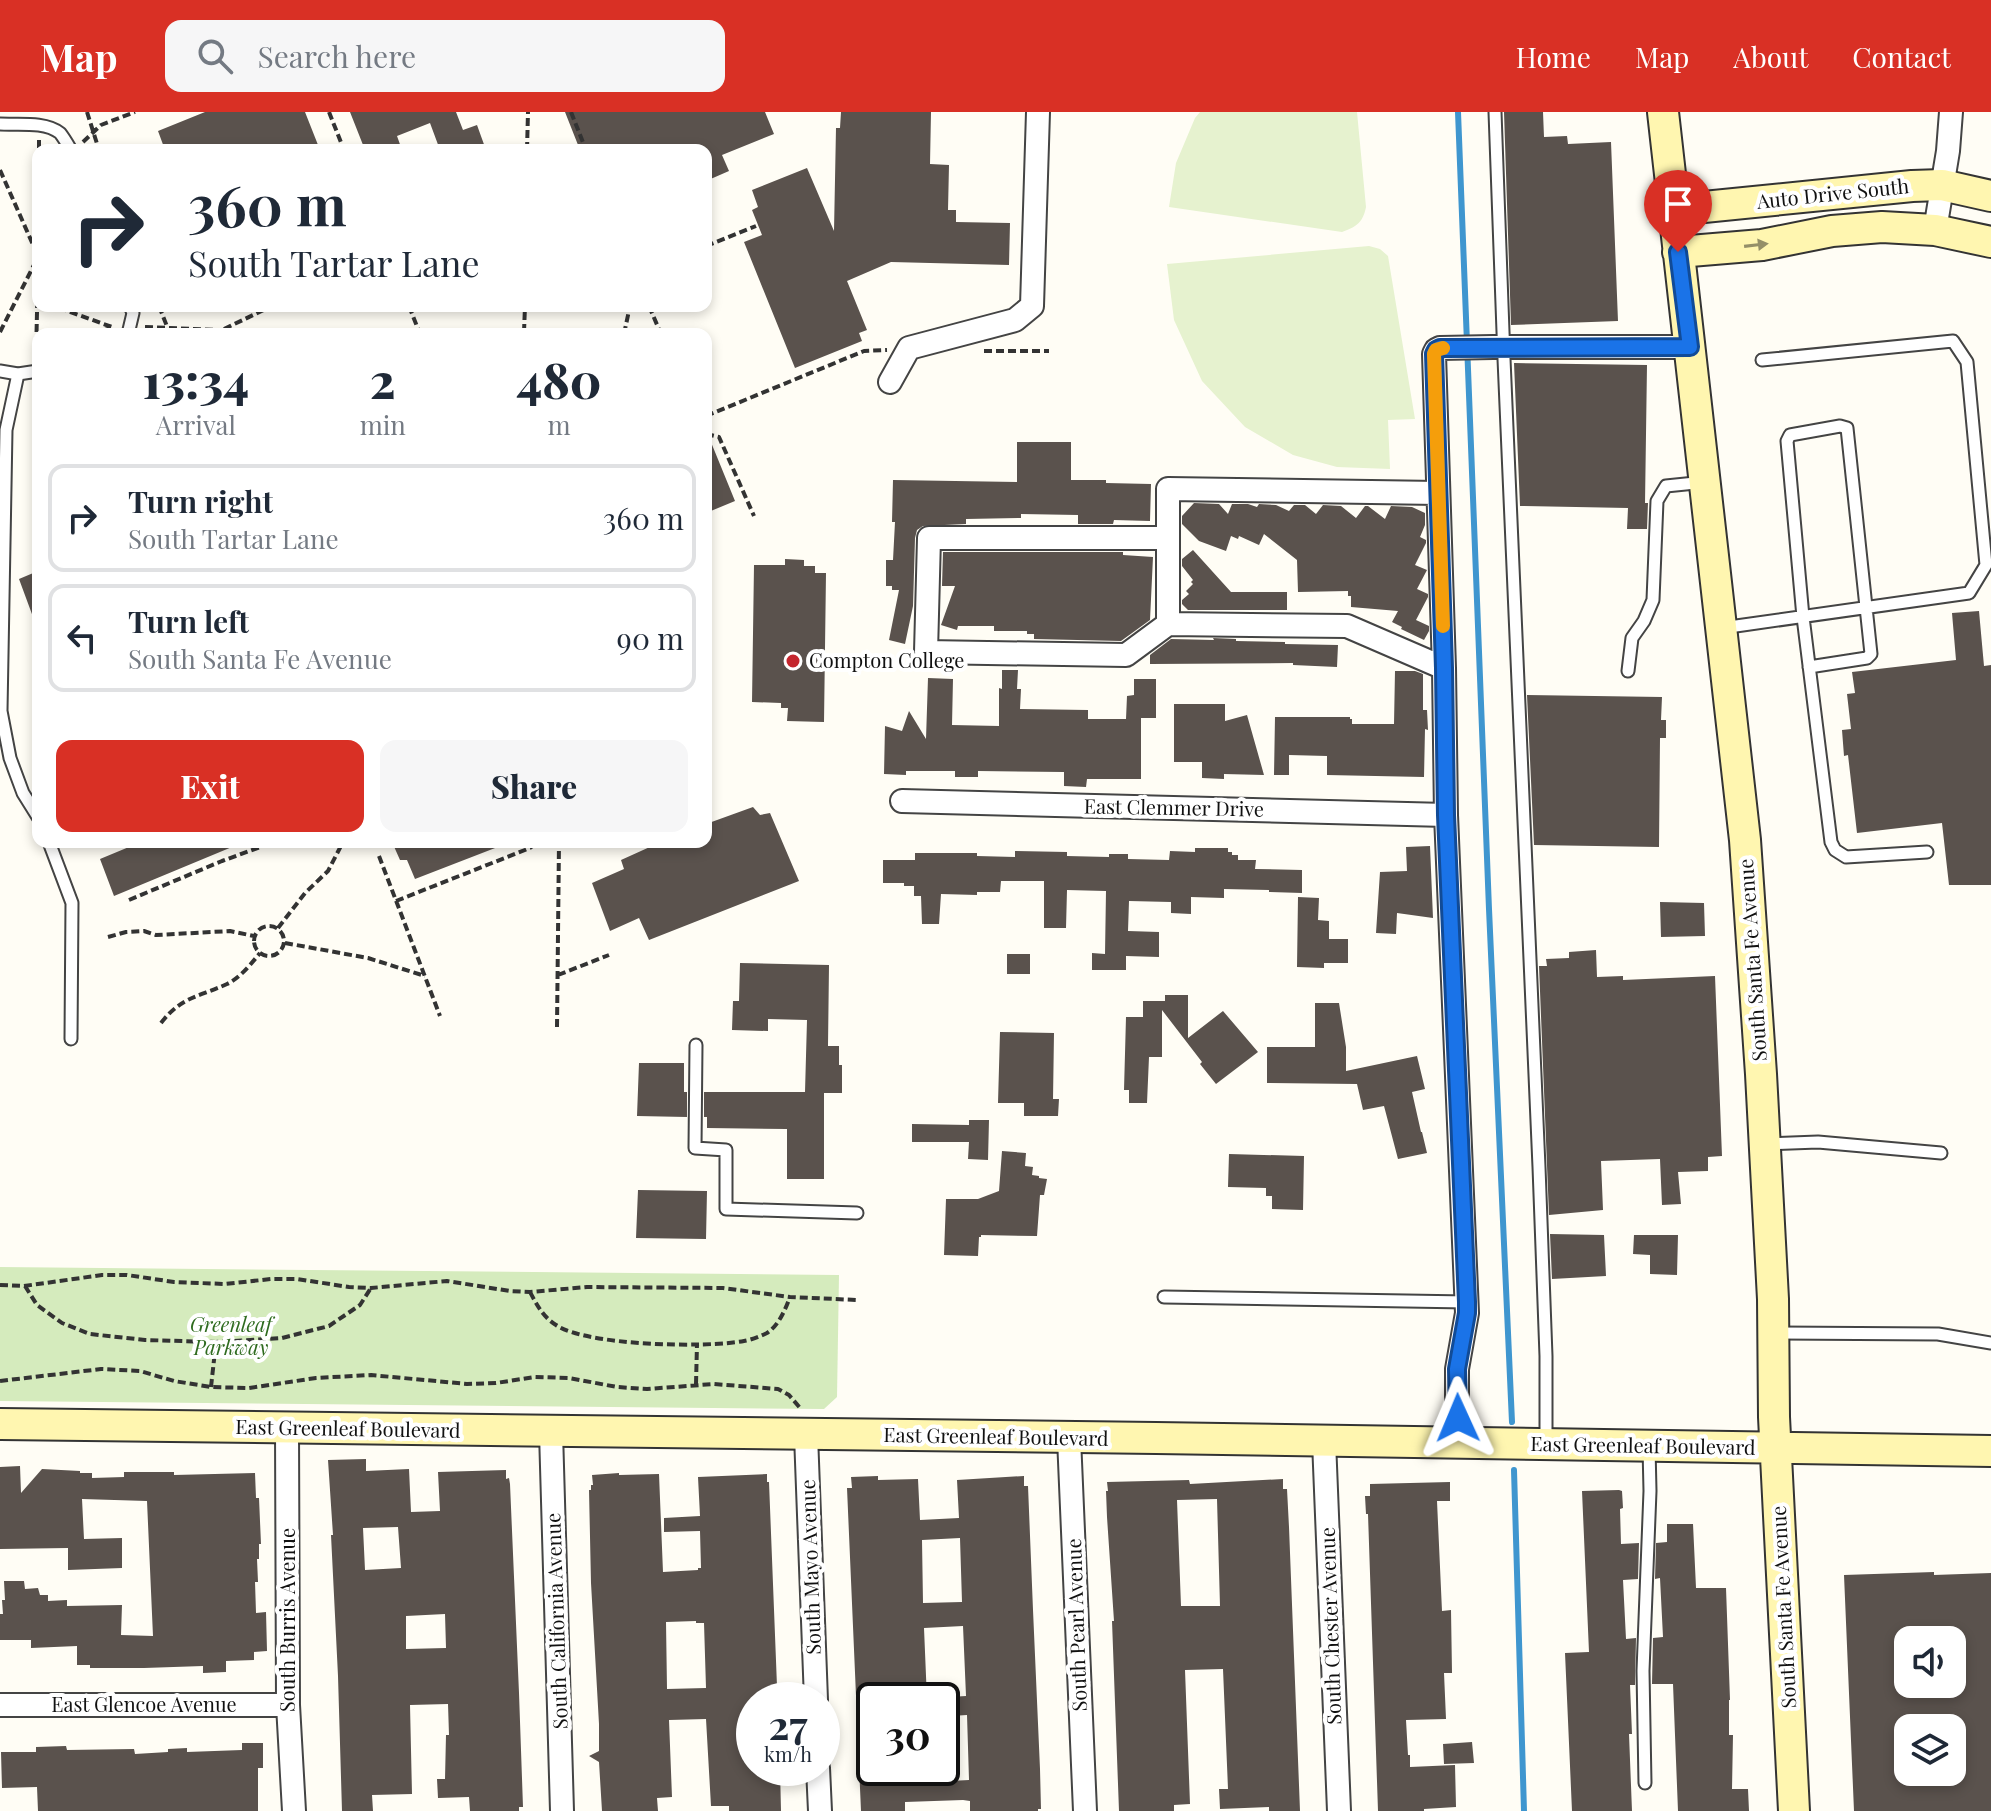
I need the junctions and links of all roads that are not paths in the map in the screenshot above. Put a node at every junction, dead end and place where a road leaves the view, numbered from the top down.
1 (1038, 112) edge
2 (1495, 112) edge
3 (1663, 112) edge
4 (1951, 112) edge
5 (0, 124) edge
6 (67, 144) edge
7 (1942, 185) junction
8 (1991, 196) edge
9 (1674, 210) junction
10 (1935, 230) junction
11 (1991, 242) edge
12 (1678, 252) junction
13 (1498, 347) junction
14 (1690, 347) junction
15 (1762, 360) dead end
16 (0, 371) edge
17 (32, 372) edge
18 (18, 374) junction
19 (890, 382) dead end
20 (1705, 482) junction
21 (1438, 493) junction
22 (1167, 538) junction
23 (1865, 608) junction
24 (1803, 617) junction
25 (1168, 624) junction
26 (1721, 628) junction
27 (1809, 667) junction
28 (1444, 668) junction
29 (1628, 671) dead end
30 (5, 758) edge
31 (902, 801) dead end
32 (32, 807) edge
33 (1446, 815) junction
34 (51, 848) edge
35 (1927, 852) dead end
36 (71, 1039) dead end
37 (696, 1045) dead end
38 (1765, 1144) junction
39 (1941, 1153) dead end
40 (857, 1213) dead end
41 (1164, 1297) dead end
42 (1467, 1302) junction
43 (1773, 1333) junction
44 (1991, 1343) edge
45 (805, 1423) junction
46 (0, 1424) edge
47 (287, 1428) junction
48 (551, 1432) junction
49 (1069, 1438) junction
50 (1324, 1441) junction
51 (1457, 1443) junction
52 (1546, 1444) junction
53 (1649, 1447) junction
54 (1776, 1447) junction
55 (1991, 1451) edge
56 (815, 1682) edge
57 (0, 1705) edge
58 (288, 1705) junction
59 (1645, 1783) dead end
60 (819, 1786) edge
61 (294, 1811) edge
62 (562, 1811) edge
63 (820, 1811) edge
64 (1085, 1811) edge
65 (1339, 1811) edge
66 (1794, 1811) edge

1 - 19 street
2 - 13 lane
3 - 9 street, South Santa Fe Avenue
4 - 7 street
5 - 6 lane
7 - 8 street, Auto Drive South
7 - 9 street, Auto Drive South
7 - 10 street
9 - 12 street, South Santa Fe Avenue
10 - 11 street, Auto Drive South
12 -> 10 street, Auto Drive South
12 - 14 street, South Santa Fe Avenue
13 - 14 street
13 - 21 street
13 - 52 lane
14 - 20 street, South Santa Fe Avenue
15 - 23 lane
16 - 18 lane
17 - 18 lane
18 - 30 lane
20 - 26 street, South Santa Fe Avenue
20 - 29 lane
21 - 22 street
21 - 28 street
22 - 25 street
22 - 25 street
23 - 24 lane
23 - 24 lane
23 - 27 lane
24 - 26 lane
24 - 27 lane
25 - 28 street
26 - 38 street, South Santa Fe Avenue
27 - 35 lane
28 - 33 street
30 - 32 lane
31 - 33 street, East Clemmer Drive
33 - 42 street
34 - 36 lane
37 - 40 lane
38 - 39 lane
38 - 43 street, South Santa Fe Avenue
41 - 42 lane
42 - 51 street
43 - 44 lane
43 - 54 street, South Santa Fe Avenue
45 - 48 street, East Greenleaf Boulevard
45 - 49 street, East Greenleaf Boulevard
45 - 56 street, South Mayo Avenue
46 - 47 street, East Greenleaf Boulevard
47 - 48 street, East Greenleaf Boulevard
47 - 58 street, South Burris Avenue
48 - 62 street, South California Avenue
49 - 50 street, East Greenleaf Boulevard
49 - 64 street, South Pearl Avenue
50 - 51 street, East Greenleaf Boulevard
50 - 65 street, South Chester Avenue
51 - 52 street, East Greenleaf Boulevard
52 - 53 street, East Greenleaf Boulevard
53 - 54 street, East Greenleaf Boulevard
53 - 59 lane
54 - 55 street, East Greenleaf Boulevard
54 - 66 street, South Santa Fe Avenue
57 - 58 street, East Glencoe Avenue
58 - 61 street, South Burris Avenue
60 - 63 street

